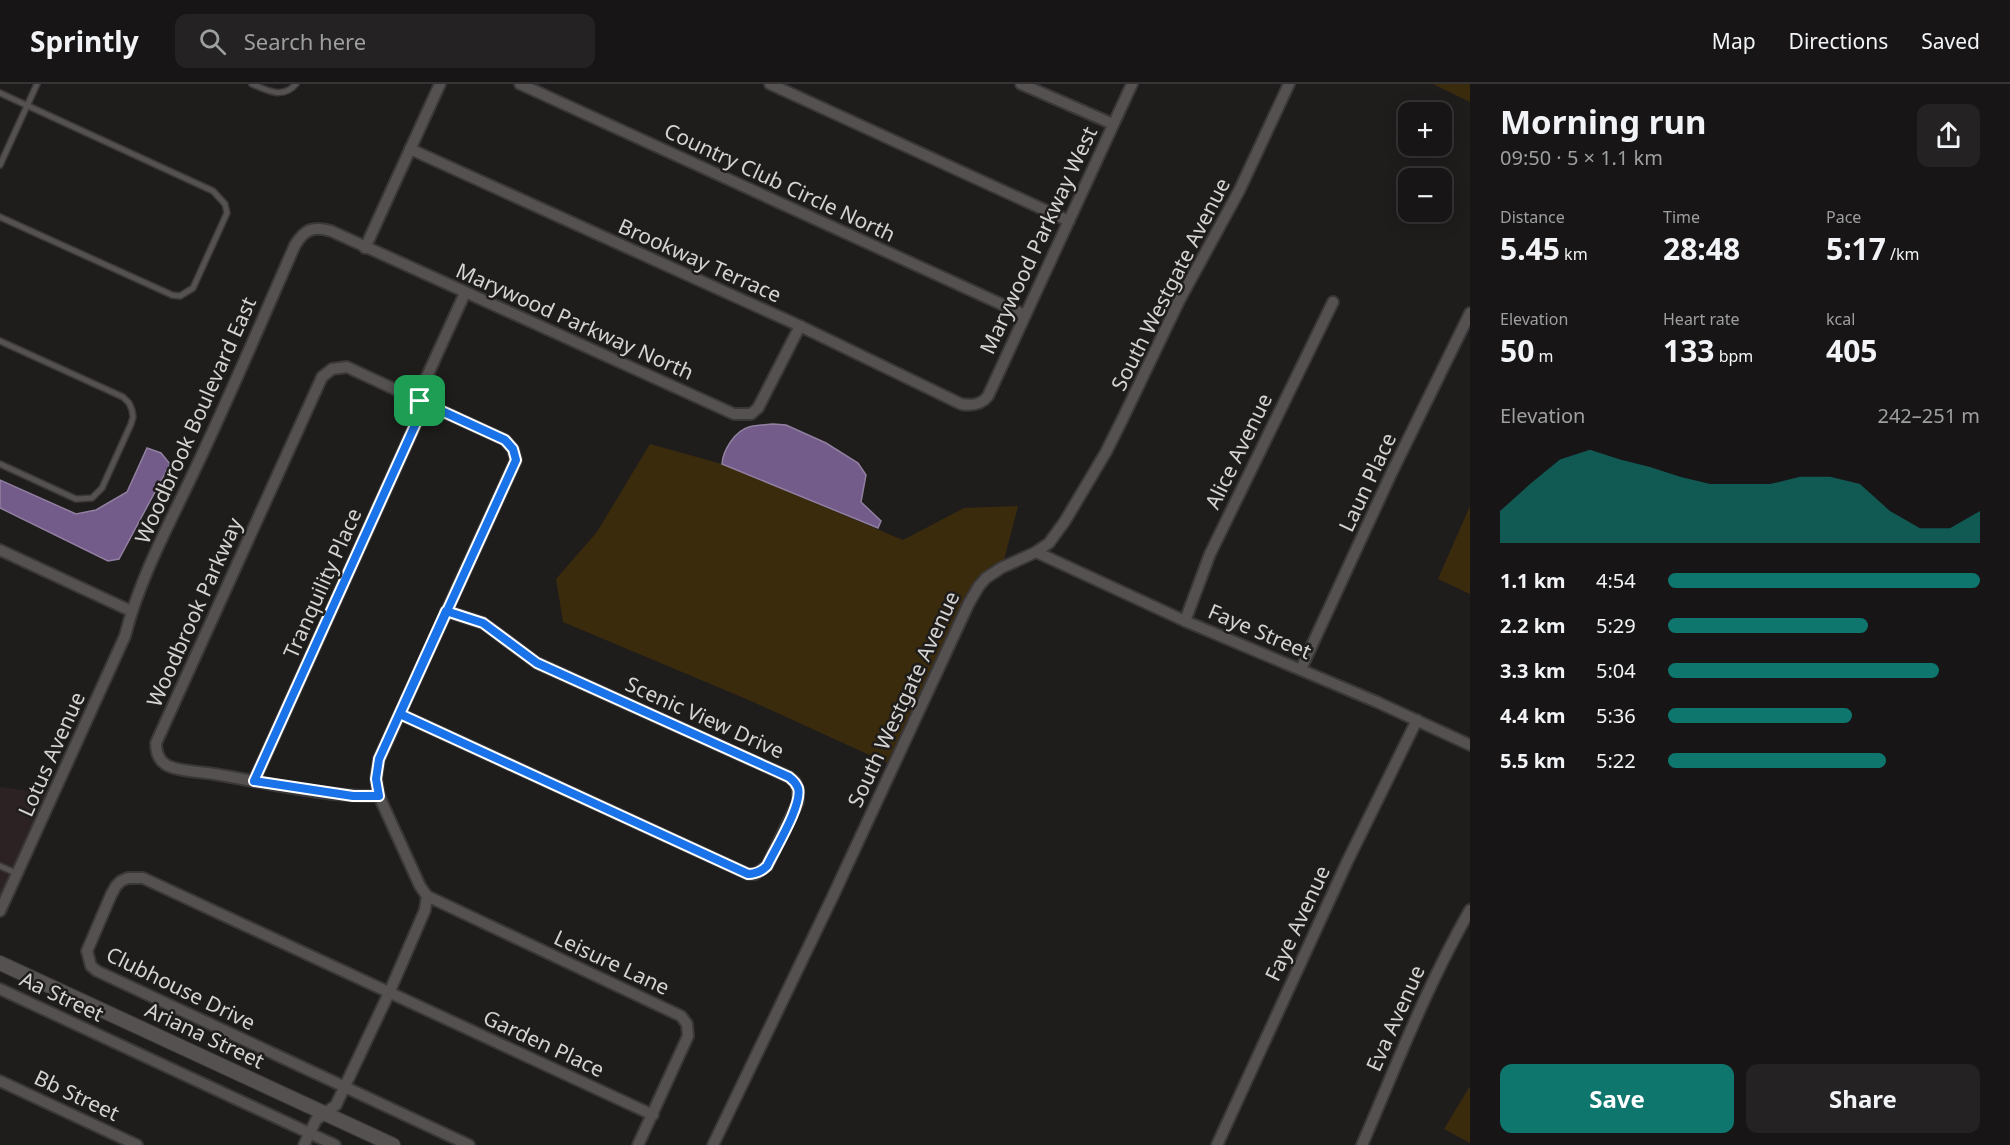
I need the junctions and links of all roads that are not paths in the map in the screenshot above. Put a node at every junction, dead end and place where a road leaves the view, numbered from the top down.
1 (37, 84) edge
2 (252, 84) edge
3 (296, 84) edge
4 (440, 84) edge
5 (520, 84) edge
6 (770, 84) edge
7 (1021, 84) edge
8 (1132, 84) edge
9 (1289, 84) edge
10 (0, 93) edge
11 (27, 105) junction
12 (1113, 124) junction
13 (410, 149) junction
14 (0, 165) edge
15 (0, 217) edge
16 (1069, 221) junction
17 (296, 245) joint
18 (365, 248) junction
19 (465, 293) junction
20 (1333, 302) dead end
21 (1470, 313) edge
22 (1025, 315) junction
23 (800, 326) junction
24 (0, 341) edge
25 (420, 401) junction
26 (973, 405) joint
27 (0, 464) edge
28 (0, 550) edge
29 (1036, 552) junction
30 (131, 611) junction
31 (446, 611) junction
32 (1185, 621) junction
33 (1301, 669) junction
34 (400, 714) junction
35 (1417, 720) junction
36 (1470, 745) edge
37 (254, 781) junction
38 (379, 796) junction
39 (0, 866) edge
40 (18, 874) junction
41 (427, 896) junction
42 (1470, 910) edge
43 (0, 912) edge
44 (0, 963) edge
45 (0, 989) edge
46 (389, 993) junction
47 (0, 1081) edge
48 (345, 1087) junction
49 (325, 1113) junction
50 (653, 1115) junction
51 (310, 1133) junction
52 (137, 1145) edge
53 (304, 1145) edge
54 (335, 1145) edge
55 (393, 1145) edge
56 (469, 1145) edge
57 (639, 1145) edge
58 (713, 1145) edge
59 (1217, 1145) edge
60 (1362, 1145) edge

1 - 11 lane
2 - 3 lane
4 - 13 street
5 - 22 street, Country Club Circle North
6 - 16 street
7 - 12 street
8 - 12 street, Marywood Parkway West
9 - 29 street, South Westgate Avenue
10 - 11 lane
11 - 14 lane
11 - 15 lane
12 - 16 street, Marywood Parkway West
13 - 18 street
13 - 23 street, Brookway Terrace
16 - 22 street, Marywood Parkway West
17 - 18 street, Marywood Parkway North
17 - 30 street, Woodbrook Boulevard East
18 - 19 street, Marywood Parkway North
19 - 23 street, Marywood Parkway North
19 - 25 street
20 - 32 street, Alice Avenue
21 - 33 street, Laun Place
22 - 26 street, Marywood Parkway West
23 - 26 street, Brookway Terrace
24 - 27 lane
25 - 31 street, Woodbrook Parkway
25 - 37 street, Tranquility Place
25 - 37 street, Woodbrook Parkway
28 - 30 street
29 - 32 street, Faye Street
29 - 58 street, South Westgate Avenue
30 - 40 street, Lotus Avenue
31 - 34 street, Woodbrook Parkway
31 - 34 street, Scenic View Drive
32 - 33 street, Faye Street
33 - 35 street, Faye Street
34 - 38 street, Woodbrook Parkway
35 - 36 street, Faye Street
35 - 59 street, Faye Avenue
37 - 38 street, Woodbrook Parkway
38 - 41 street, Woodbrook Parkway
39 - 40 lane
40 - 43 street, Lotus Avenue
41 - 46 street
41 - 50 street, Leisure Lane
42 - 60 street, Eva Avenue
44 - 49 street, Ariana Street
45 - 51 street, Aa Street
46 - 48 street
46 - 48 street, Clubhouse Drive
46 - 50 street, Garden Place
47 - 52 street, Bb Street
48 - 49 street
48 - 56 street
49 - 51 street
49 - 55 street, Ariana Street
50 - 57 street
51 - 53 street
51 - 54 street, Aa Street

